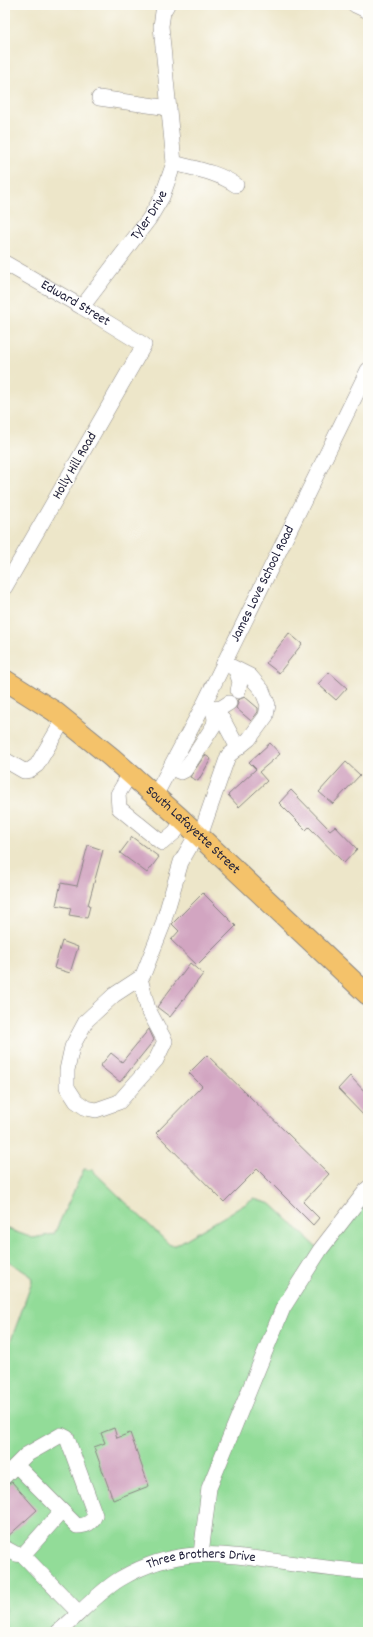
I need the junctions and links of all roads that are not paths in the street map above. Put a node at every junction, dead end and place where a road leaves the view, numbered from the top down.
1 (167, 5) edge
2 (355, 5) edge
3 (368, 11) edge
4 (99, 98) dead end
5 (169, 108) junction
6 (174, 163) junction
7 (236, 185) dead end
8 (5, 262) edge
9 (82, 306) junction
10 (144, 345) joint
11 (368, 370) edge
12 (5, 587) edge
13 (230, 667) junction
14 (5, 680) edge
15 (209, 706) junction
16 (64, 719) junction
17 (238, 748) junction
18 (5, 760) edge
19 (130, 774) junction
20 (155, 796) junction
21 (193, 830) junction
22 (140, 978) junction
23 (368, 995) edge
24 (368, 1188) edge
25 (16, 1465) junction
26 (5, 1476) edge
27 (62, 1511) junction
28 (5, 1548) edge
29 (201, 1554) junction
30 (23, 1555) junction
31 (368, 1572) edge
32 (79, 1613) junction
33 (58, 1632) edge

1 - 5 street, Tyler Drive
2 - 3 street
4 - 5 street
5 - 6 street, Tyler Drive
6 - 7 street
6 - 9 street, Tyler Drive
8 - 9 street, Edward Street
9 - 10 street, Edward Street
10 - 12 street, Holly Hill Road
11 - 13 street, James Love School Road
13 - 15 street, James Love School Road
13 - 15 street
13 - 17 street
14 - 16 main road, South Lafayette Street
15 - 17 street
15 - 20 street, James Love School Road
16 - 18 street
16 - 19 main road, South Lafayette Street
17 - 21 street
19 - 20 main road, South Lafayette Street
19 - 21 street
20 - 21 main road, South Lafayette Street
21 - 22 street
21 - 23 main road, South Lafayette Street
22 - 22 street
24 - 29 street
25 - 26 street
25 - 27 street
25 - 27 street
27 - 30 street
28 - 30 street
29 - 31 street, Three Brothers Drive
29 - 32 street, Three Brothers Drive
30 - 32 street
32 - 33 street, Three Brothers Drive

